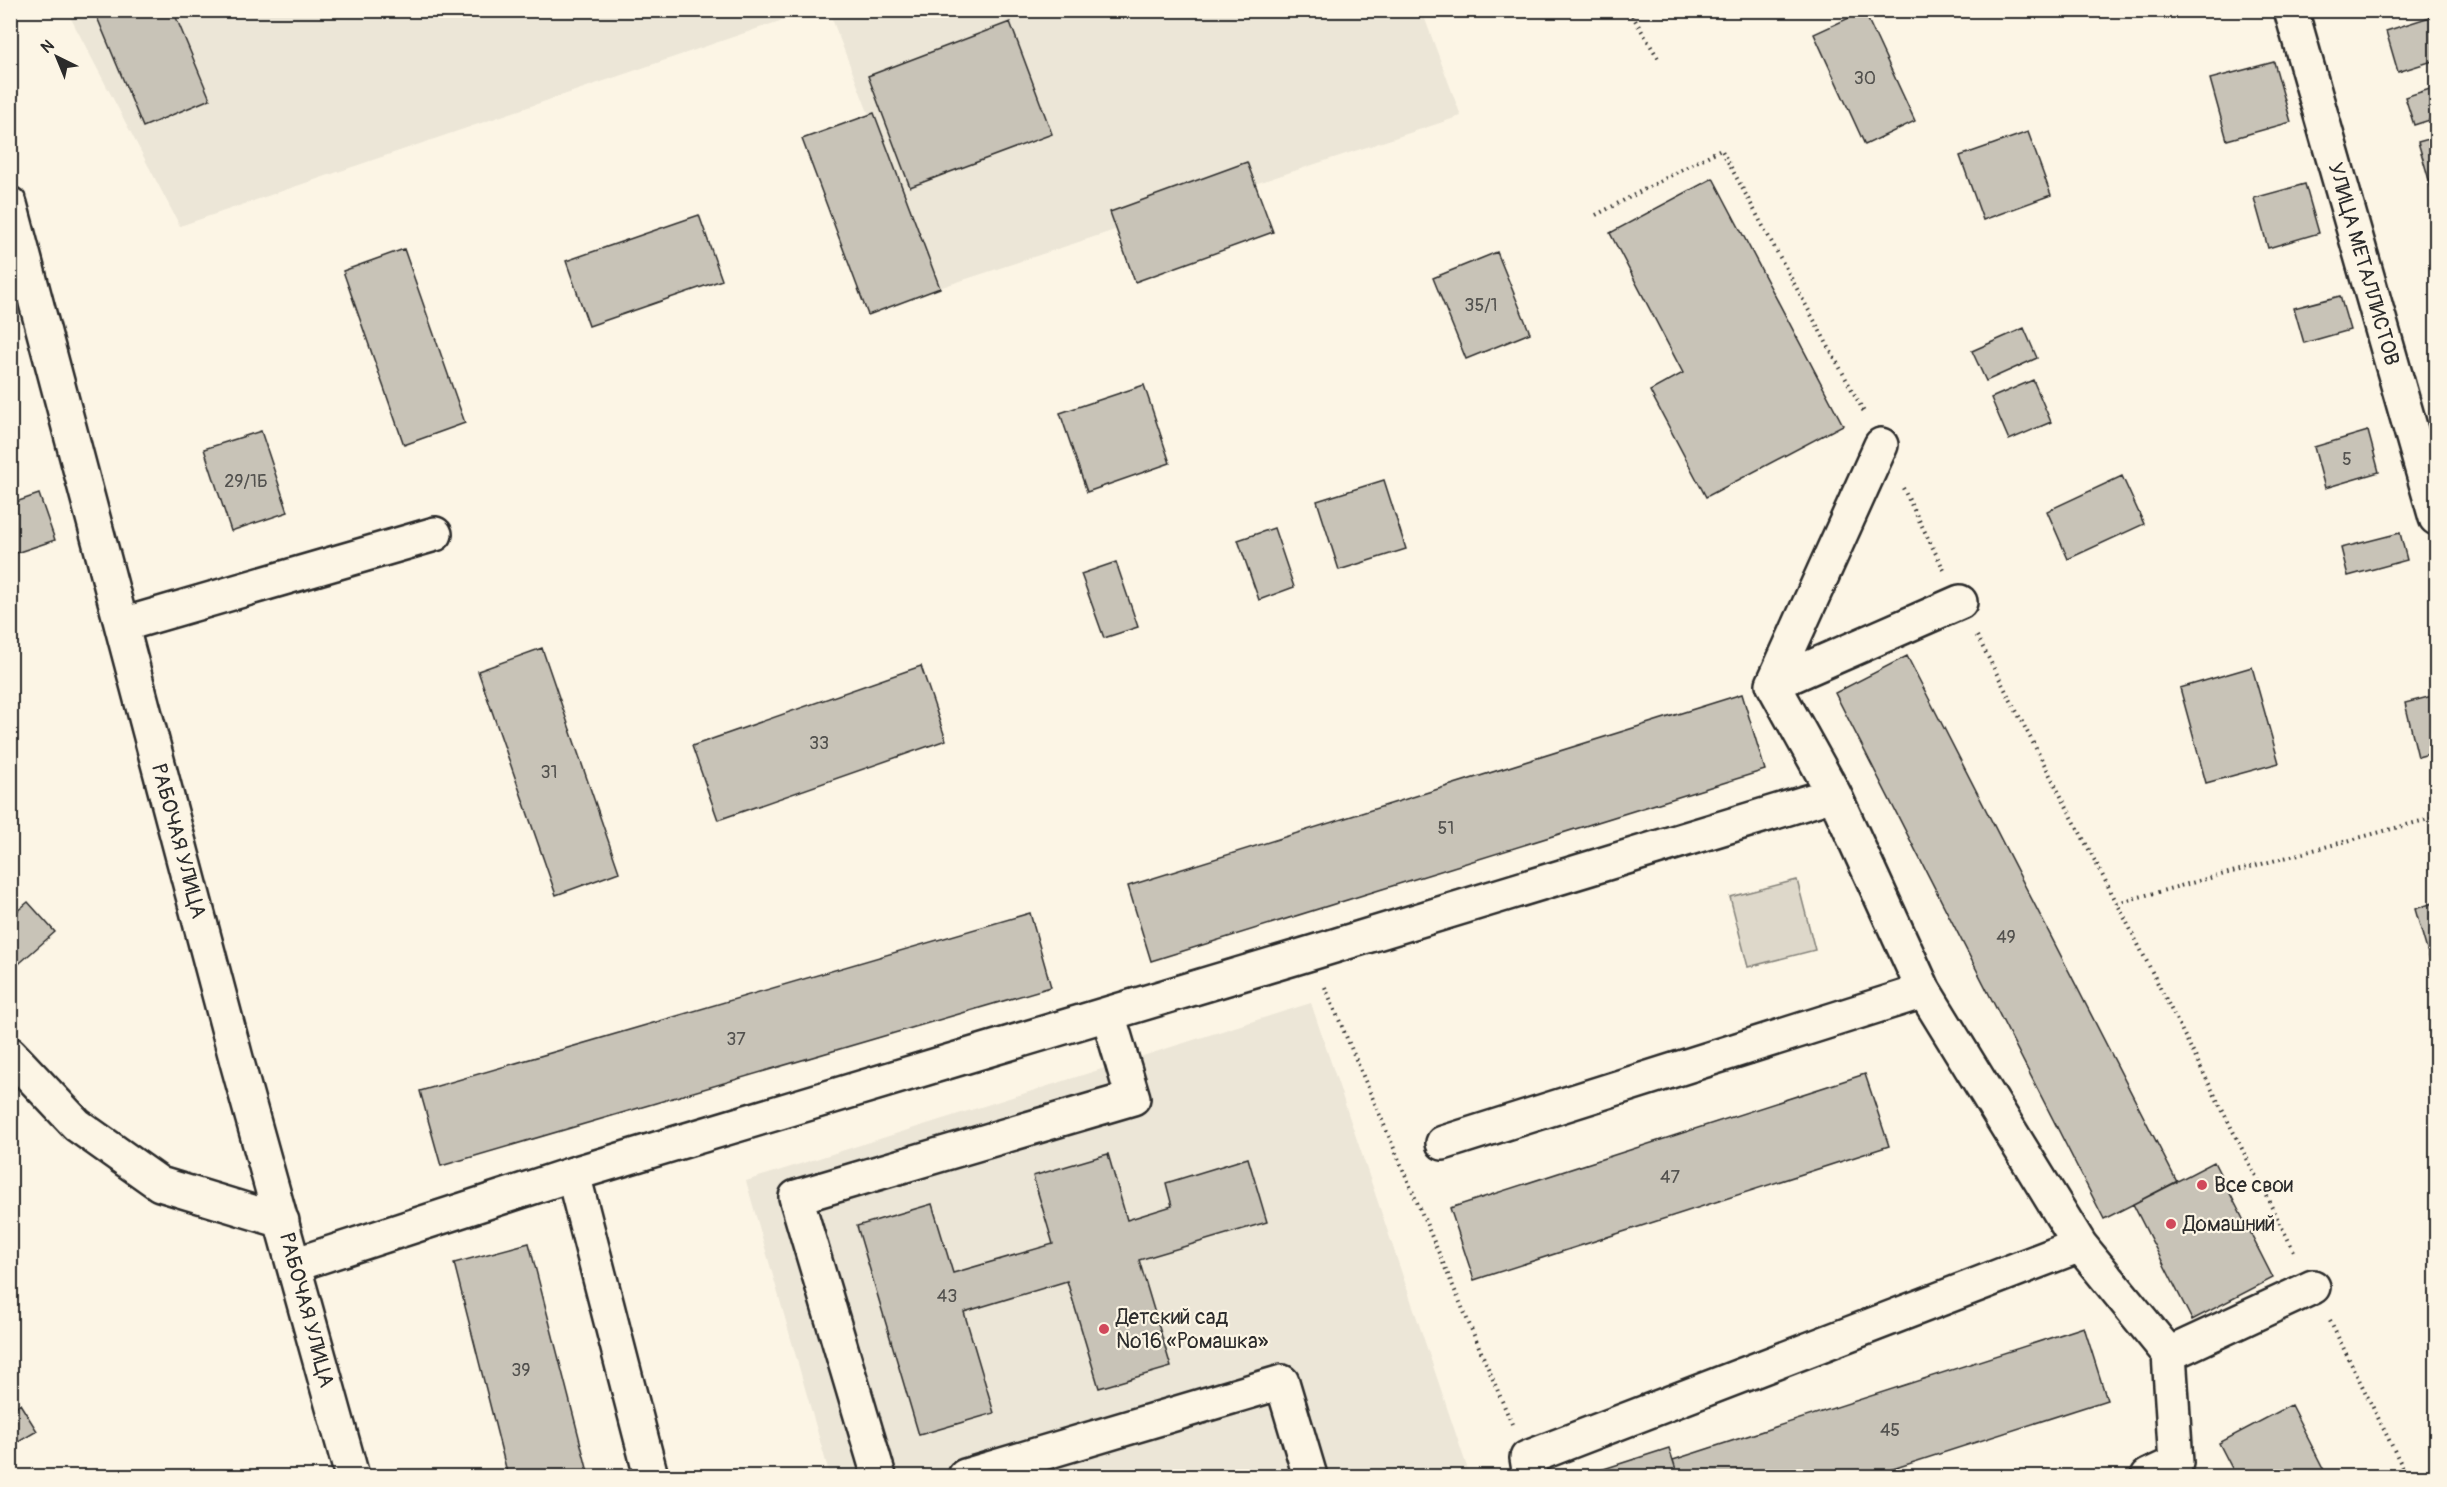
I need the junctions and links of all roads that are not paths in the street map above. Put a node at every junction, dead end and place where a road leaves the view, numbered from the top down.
1 (2291, 10) edge
2 (10, 204) edge
3 (1881, 445) road end
4 (2436, 518) edge
5 (435, 534) dead end
6 (1960, 602) road end
7 (122, 625) junction
8 (1773, 684) junction
9 (1834, 794) junction
10 (1924, 991) junction
11 (1108, 1014) junction
12 (10, 1054) edge
13 (1443, 1143) dead end
14 (573, 1174) junction
15 (282, 1221) junction
16 (2080, 1245) junction
17 (294, 1264) junction
18 (2313, 1287) road end
19 (2169, 1354) junction
20 (1529, 1467) edge
21 (2169, 1472) edge
22 (352, 1476) edge
23 (651, 1476) edge
24 (879, 1476) edge
25 (965, 1476) edge
26 (1310, 1476) edge

1 - 4 street, УЛИЦА МЕТАЛЛИСТОВ
2 - 7 street, РАБОЧАЯ УЛИЦА
3 - 8 street
5 - 7 street
6 - 8 street
7 - 15 street, РАБОЧАЯ УЛИЦА
8 - 9 street
9 - 10 street
9 - 11 street
10 - 13 street
10 - 16 street
11 - 14 street
11 - 24 street
12 - 15 street
14 - 17 street
14 - 23 street
15 - 17 street, РАБОЧАЯ УЛИЦА
16 - 19 street
16 - 20 street
17 - 22 street, РАБОЧАЯ УЛИЦА
18 - 19 street
19 - 21 street
25 - 26 street

